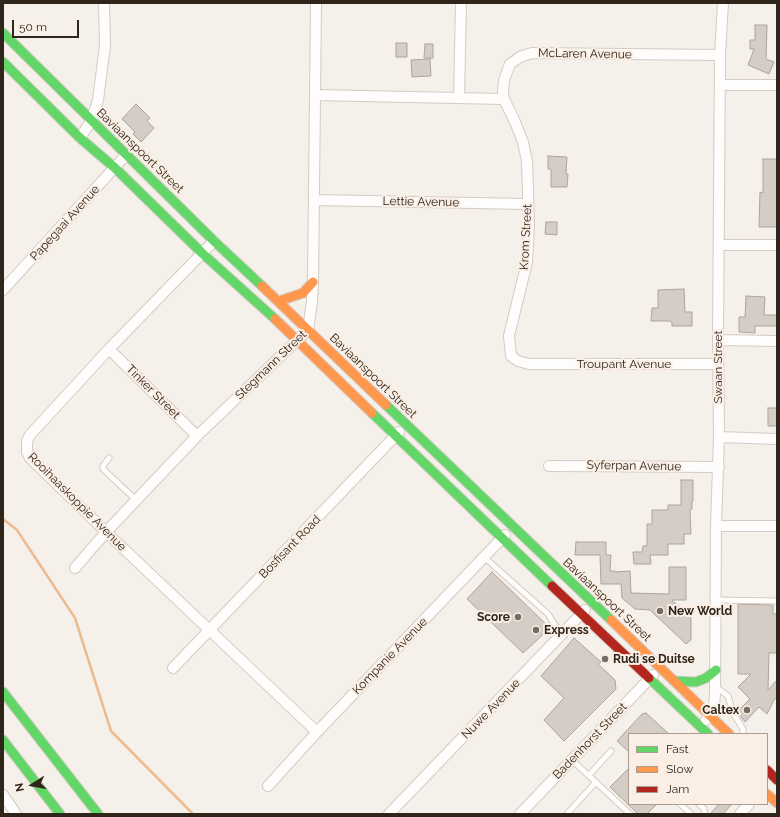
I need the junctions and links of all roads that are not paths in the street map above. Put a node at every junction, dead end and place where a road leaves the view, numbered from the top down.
1 (104, 3) edge
2 (316, 3) edge
3 (461, 3) edge
4 (723, 3) edge
5 (3, 33) edge
6 (720, 55) junction
7 (3, 62) edge
8 (720, 85) junction
9 (777, 86) edge
10 (315, 95) junction
11 (459, 98) junction
12 (504, 99) junction
13 (91, 121) junction
14 (80, 138) junction
15 (126, 155) junction
16 (115, 168) junction
17 (314, 200) junction
18 (528, 204) junction
19 (214, 241) junction
20 (719, 245) junction
21 (777, 245) edge
22 (203, 254) junction
23 (313, 282) junction
24 (3, 290) edge
25 (279, 301) junction
26 (308, 330) junction
27 (298, 340) junction
28 (718, 340) junction
29 (777, 341) edge
30 (109, 349) junction
31 (529, 364) joint
32 (718, 364) junction
33 (406, 424) junction
34 (197, 436) junction
35 (395, 436) junction
36 (719, 437) junction
37 (777, 439) edge
38 (109, 458) dead end
39 (549, 466) dead end
40 (719, 467) junction
41 (136, 500) junction
42 (513, 526) junction
43 (716, 526) junction
44 (777, 526) edge
45 (106, 532) junction
46 (502, 539) junction
47 (484, 557) junction
48 (75, 568) dead end
49 (716, 600) junction
50 (777, 601) edge
51 (592, 603) junction
52 (581, 615) junction
53 (210, 631) junction
54 (564, 633) junction
55 (660, 666) junction
56 (173, 668) dead end
57 (716, 670) junction
58 (650, 679) junction
59 (675, 681) junction
60 (715, 686) junction
61 (3, 692) edge
62 (709, 716) junction
63 (704, 730) edge
64 (317, 732) junction
65 (728, 733) edge
66 (743, 733) edge
67 (3, 740) edge
68 (611, 751) dead end
69 (572, 760) junction
70 (768, 771) edge
71 (588, 775) junction
72 (776, 779) edge
73 (596, 782) junction
74 (768, 785) edge
75 (268, 786) dead end
76 (3, 795) edge
77 (768, 795) edge
78 (777, 803) edge
79 (681, 805) edge
80 (701, 805) edge
81 (749, 805) edge
82 (16, 814) edge
83 (60, 814) edge
84 (98, 814) edge
85 (389, 814) edge
86 (520, 814) edge
87 (567, 814) edge
88 (630, 814) edge
89 (691, 814) edge
90 (705, 814) edge
91 (740, 814) edge

1 - 13 street
2 - 10 street, Stegmann Street
3 - 11 street
4 - 6 street, Swaan Street
5 - 13 main road, Baviaanspoort Street
6 - 8 street, Swaan Street
6 - 12 street, McLaren Avenue
7 - 14 main road
8 - 9 street
8 - 20 street, Swaan Street
10 - 11 street
10 - 17 street, Stegmann Street
11 - 12 street
12 - 18 street, Krom Street
13 - 14 street
13 - 15 main road, Baviaanspoort Street
14 - 16 main road
15 - 16 street, Papegaai Avenue
15 - 19 main road, Baviaanspoort Street
16 - 22 main road
16 - 24 street, Papegaai Avenue
17 - 18 street, Lettie Avenue
17 - 23 street, Stegmann Street
18 - 31 street, Krom Street
19 - 22 street, Rooihaaskoppie Avenue
19 - 25 main road, Baviaanspoort Street
20 - 21 street
20 - 28 street, Swaan Street
22 - 27 main road
22 - 30 street, Rooihaaskoppie Avenue
23 - 25 main road
23 - 26 street, Stegmann Street
25 - 26 main road, Baviaanspoort Street
26 - 27 street, Stegmann Street
26 - 33 main road, Baviaanspoort Street
27 - 34 street, Stegmann Street
27 - 35 main road
28 - 29 street
28 - 32 street, Swaan Street
30 - 34 street, Tinker Street
30 - 45 street, Rooihaaskoppie Avenue
31 - 32 street, Troupant Avenue
32 - 36 street, Swaan Street
33 - 35 street, Bosfisant Road
33 - 42 main road, Baviaanspoort Street
34 - 41 street, Stegmann Street
35 - 46 main road
35 - 53 street, Bosfisant Road
36 - 37 street
36 - 40 street, Swaan Street
38 - 41 lane
39 - 40 street, Syferpan Avenue
40 - 43 street, Swaan Street
41 - 45 street, Stegmann Street
42 - 46 street, Kompanie Avenue
42 - 51 main road, Baviaanspoort Street
43 - 44 street
43 - 49 street, Swaan Street
45 - 48 street, Stegmann Street
45 - 53 street, Rooihaaskoppie Avenue
46 - 47 street, Kompanie Avenue
46 - 52 main road
47 - 54 lane
47 - 64 street, Kompanie Avenue
49 - 50 lane
49 - 57 street, Swaan Street
51 - 52 street, Nuwe Avenue
51 - 55 main road, Baviaanspoort Street
52 - 54 street, Nuwe Avenue
52 - 58 main road
53 - 56 street, Bosfisant Road
53 - 64 street, Rooihaaskoppie Avenue
54 - 85 street, Nuwe Avenue
55 - 58 street, Badenhorst Street
55 - 59 main road, Baviaanspoort Street
57 - 59 main road
57 - 60 street, Swaan Street
58 - 63 main road
58 - 69 street, Badenhorst Street
59 - 62 main road, Baviaanspoort Street
60 - 62 street, Swaan Street
60 - 66 lane
61 - 84 main road
62 - 63 street, Swaan Street
62 - 65 main road, Baviaanspoort Street
64 - 75 street, Kompanie Avenue
67 - 83 main road
68 - 71 lane
69 - 71 lane
69 - 86 street, Badenhorst Street
70 - 72 main road
71 - 73 lane
72 - 74 street
73 - 87 lane
73 - 88 lane
76 - 82 street
77 - 78 main road
79 - 89 lane
80 - 90 lane
81 - 91 street

